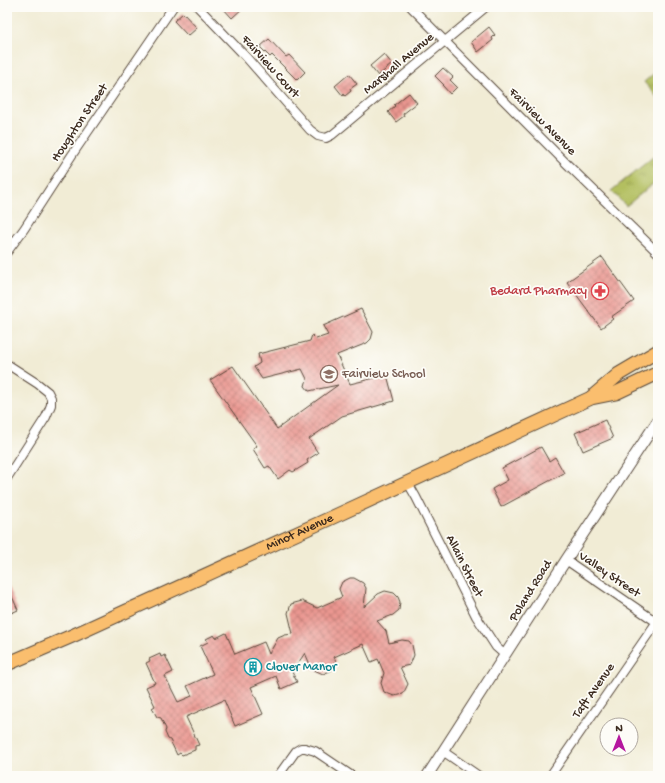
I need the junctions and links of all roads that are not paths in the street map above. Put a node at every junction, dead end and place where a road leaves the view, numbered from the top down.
1 (174, 7) edge
2 (198, 7) edge
3 (411, 7) edge
4 (486, 7) edge
5 (445, 41) junction
6 (326, 138) joint
7 (7, 252) edge
8 (658, 253) edge
9 (658, 351) edge
10 (7, 364) edge
11 (658, 373) edge
12 (591, 398) junction
13 (658, 421) edge
14 (7, 478) edge
15 (408, 483) junction
16 (566, 560) junction
17 (658, 622) edge
18 (505, 655) junction
19 (7, 664) edge
20 (444, 752) junction
21 (278, 776) edge
22 (352, 776) edge
23 (427, 776) edge
24 (479, 776) edge
25 (550, 776) edge

1 - 7 street, Houghton Street
2 - 6 street, Fairview Court
3 - 5 street, Fairview Avenue
4 - 5 street, Marshall Avenue
5 - 6 street, Marshall Avenue
5 - 8 street, Fairview Avenue
9 - 12 main road, Minot Avenue
10 - 14 street
11 - 12 main road, Minot Avenue
12 - 15 main road, Minot Avenue
13 - 16 street, Poland Road
15 - 18 street, Allain Street
15 - 19 main road, Minot Avenue
16 - 17 street, Valley Street
16 - 18 street, Poland Road
17 - 25 street, Taft Avenue
18 - 20 street, Poland Road
20 - 23 street, Poland Road
20 - 24 street
21 - 22 street

